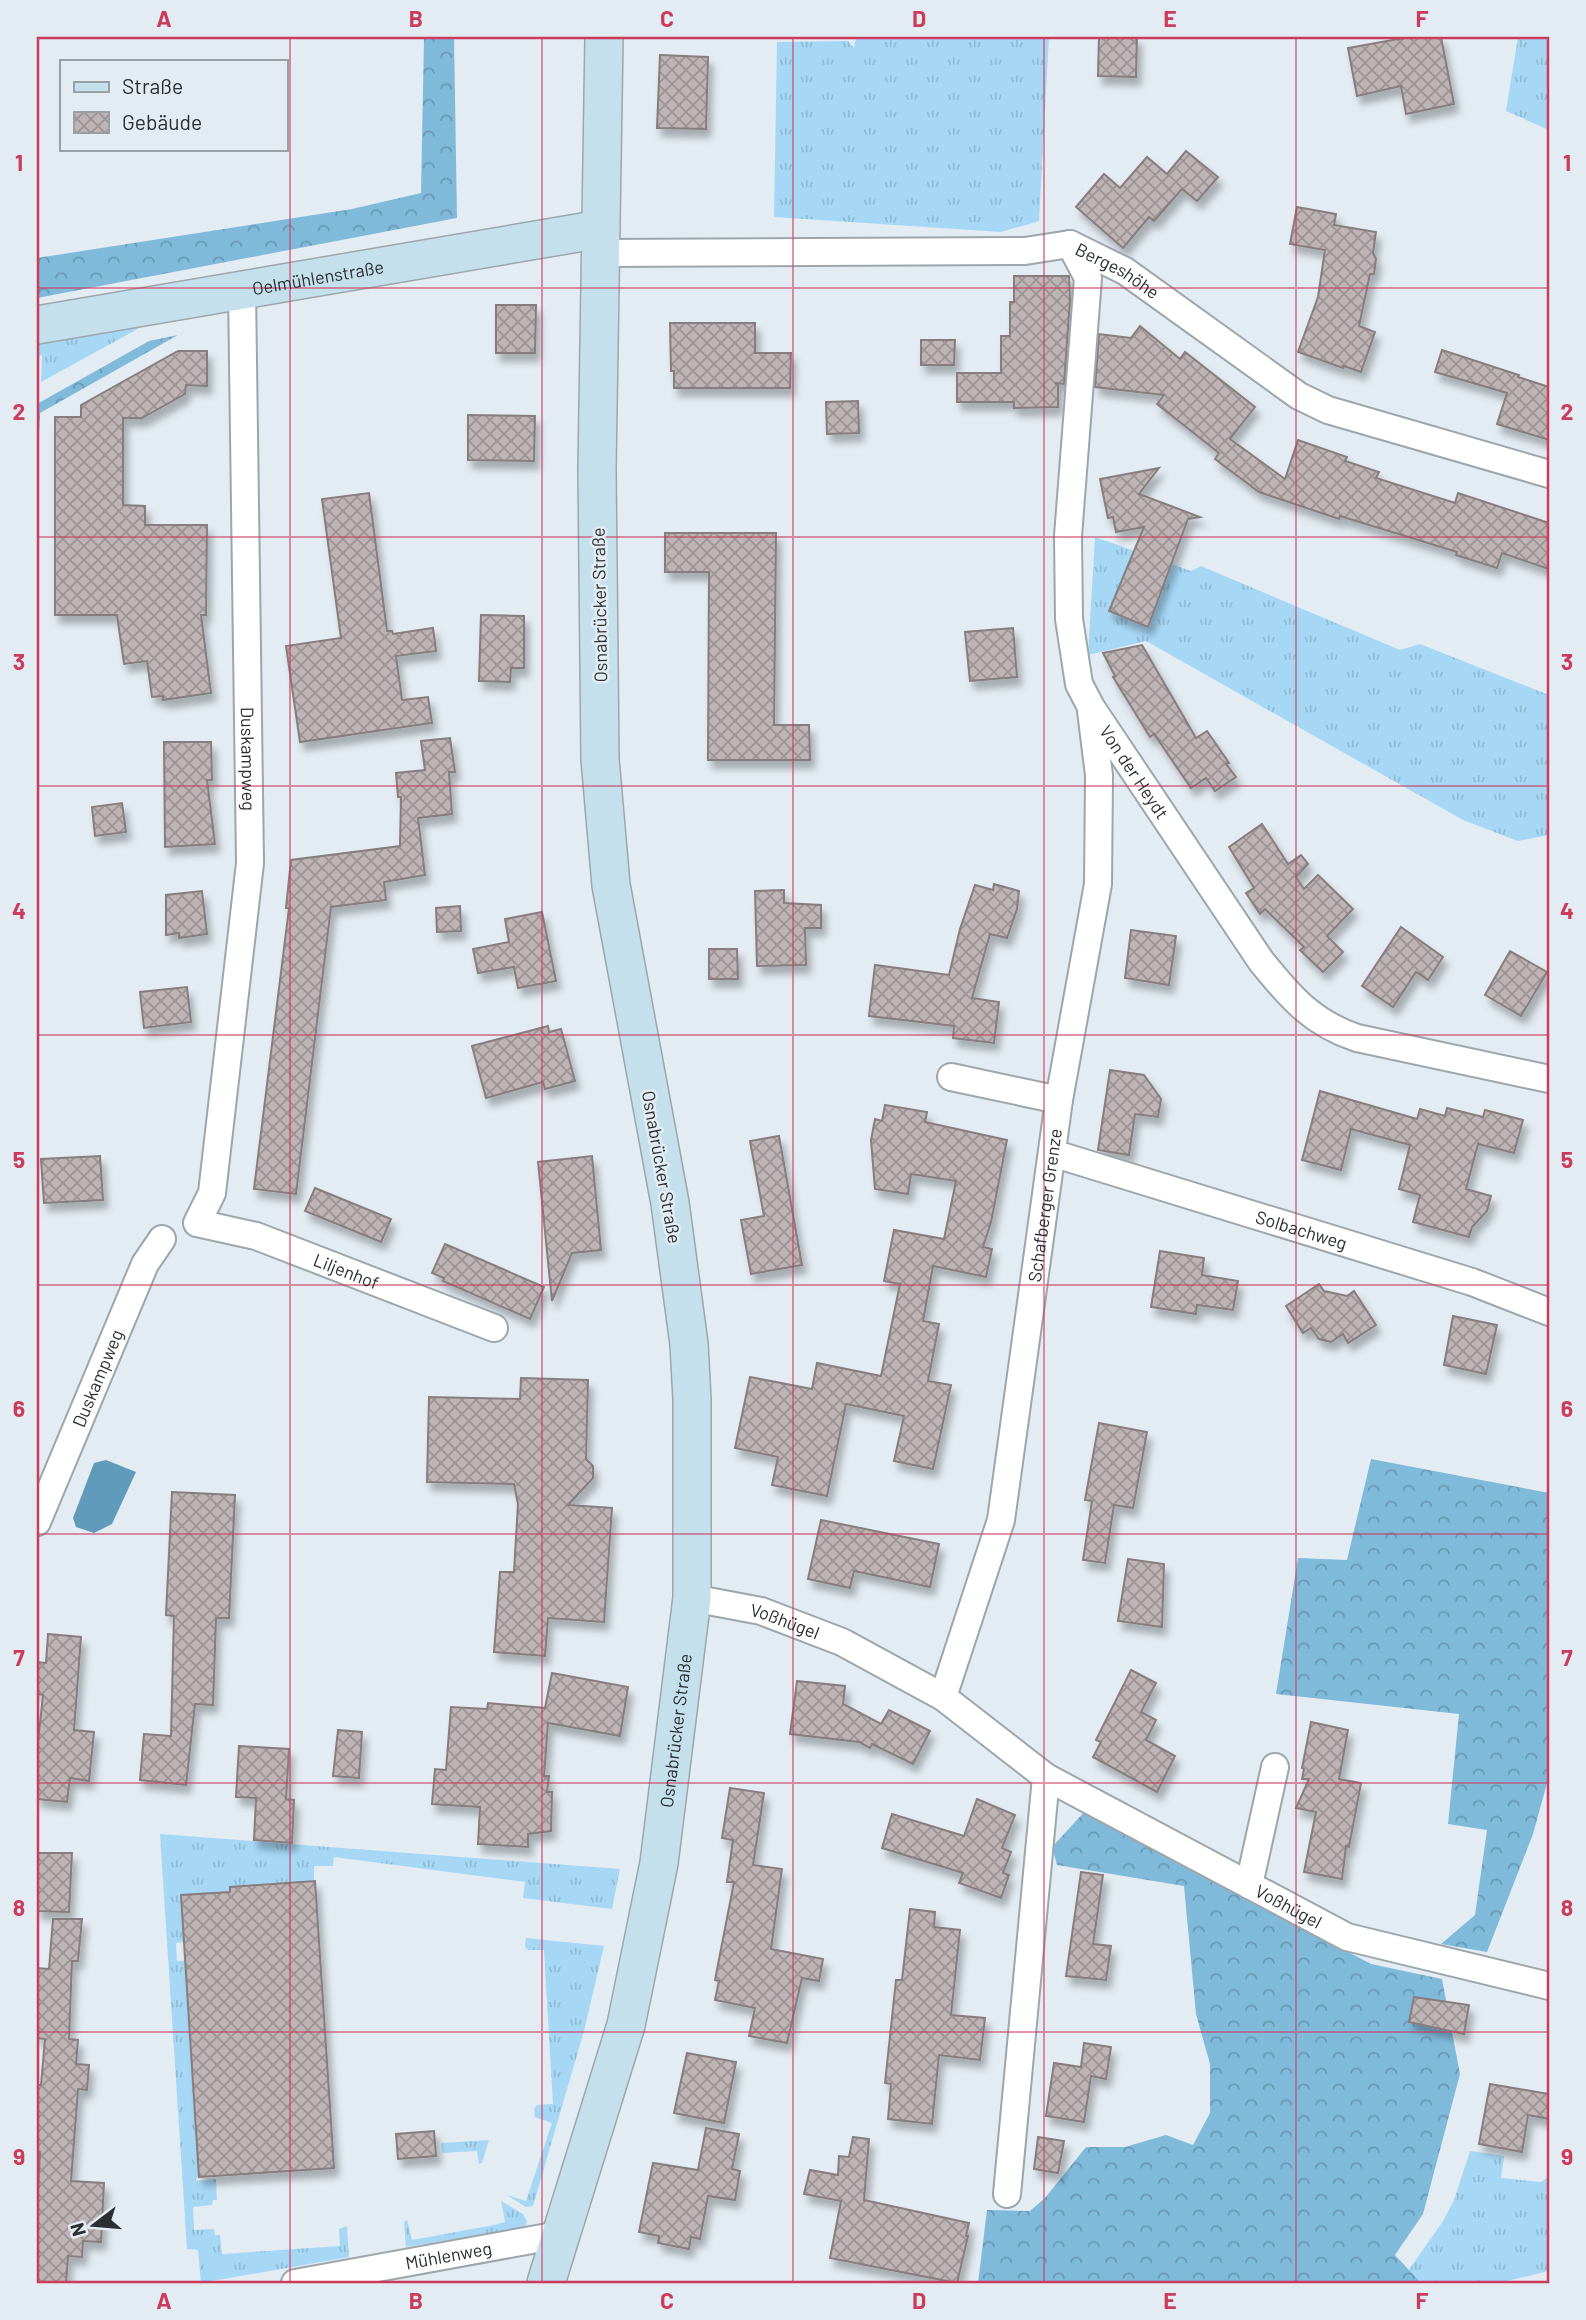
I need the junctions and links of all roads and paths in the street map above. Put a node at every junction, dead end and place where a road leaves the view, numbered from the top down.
1 (604, 37) edge
2 (601, 241) junction
3 (1070, 244) junction
4 (242, 290) junction
5 (37, 325) edge
6 (1549, 474) edge
7 (1091, 707) junction
8 (951, 1077) dead end
9 (1549, 1079) edge
10 (1059, 1100) junction
11 (1052, 1153) junction
12 (197, 1223) joint
13 (162, 1239) dead end
14 (1549, 1312) edge
15 (494, 1328) dead end
16 (37, 1522) edge
17 (692, 1598) junction
18 (943, 1697) junction
19 (1275, 1767) dead end
20 (1045, 1777) junction
21 (1249, 1885) junction
22 (1549, 1986) edge
23 (1007, 2194) dead end
24 (559, 2235) junction
25 (295, 2283) edge
26 (546, 2283) edge

1 - 2 main road, Osnabrücker Straße
2 - 3 street, Bergeshöhe
2 - 4 main road, Oelmühlenstraße
2 - 17 main road, Osnabrücker Straße
3 - 6 street, Bergeshöhe
3 - 7 street, Von der Heydt
4 - 5 main road, Oelmühlenstraße
4 - 12 street, Duskampweg
7 - 9 street, Von der Heydt
7 - 10 street, Schafberger Grenze
8 - 10 street
10 - 11 street, Schafberger Grenze
11 - 14 street, Solbachweg
11 - 18 street, Schafberger Grenze
12 - 15 street, Liljenhof
13 - 16 street, Duskampweg
17 - 18 street, Voßhügel
17 - 24 main road, Osnabrücker Straße
18 - 20 street, Voßhügel
19 - 21 street
20 - 21 street, Voßhügel
20 - 23 street
21 - 22 street, Voßhügel
24 - 25 street, Mühlenweg
24 - 26 main road, Osnabrücker Straße

